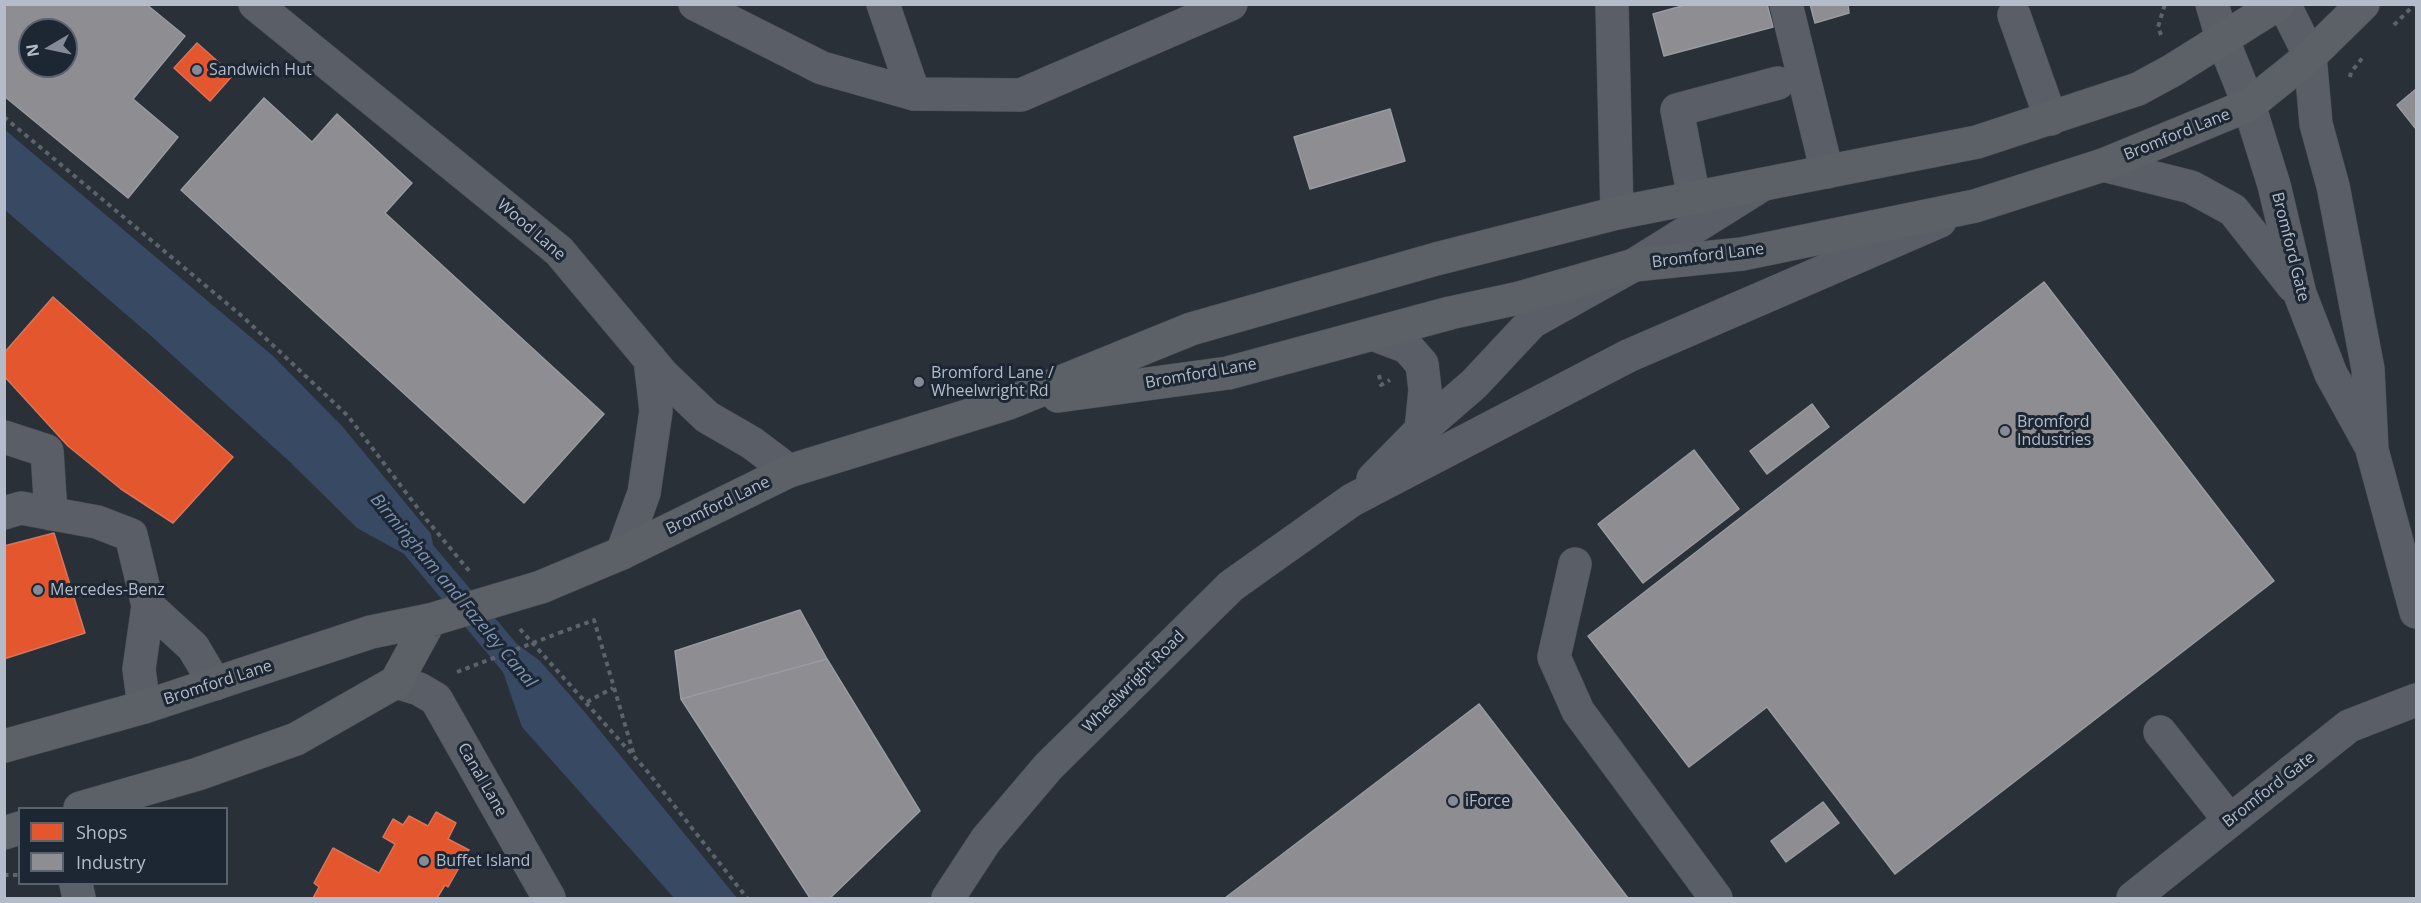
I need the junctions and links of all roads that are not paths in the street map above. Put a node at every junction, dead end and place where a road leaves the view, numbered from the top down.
1 (255, 4) edge
2 (695, 4) edge
3 (883, 4) edge
4 (1231, 4) edge
5 (1612, 4) edge
6 (1786, 4) edge
7 (2212, 4) edge
8 (2278, 4) edge
9 (2284, 4) edge
10 (2363, 4) edge
11 (2014, 15) dead end
12 (2222, 38) junction
13 (2310, 56) junction
14 (1778, 84) dead end
15 (914, 94) junction
16 (2249, 105) junction
17 (2051, 119) junction
18 (2103, 165) junction
19 (1827, 172) junction
20 (1763, 184) junction
21 (1694, 198) junction
22 (1975, 206) junction
23 (1617, 213) junction
24 (1634, 265) junction
25 (2300, 294) junction
26 (1373, 334) junction
27 (650, 359) junction
28 (1009, 403) junction
29 (1421, 430) junction
30 (4, 437) edge
31 (2372, 450) junction
32 (789, 471) junction
33 (1352, 500) junction
34 (4, 513) edge
35 (51, 514) junction
36 (622, 554) junction
37 (1575, 564) dead end
38 (148, 606) junction
39 (2416, 612) edge
40 (430, 620) junction
41 (396, 682) junction
42 (215, 684) junction
43 (2416, 700) edge
44 (144, 707) junction
45 (2160, 732) dead end
46 (4, 747) edge
47 (116, 802) edge
48 (86, 807) edge
49 (2230, 821) junction
50 (549, 898) edge
51 (948, 898) edge
52 (1716, 898) edge
53 (2133, 898) edge

1 - 27 street, Wood Lane
2 - 15 street
3 - 15 street
4 - 15 street
5 - 23 street
6 - 19 street
7 - 12 street, Bromford Gate
8 - 12 main road, Bromford Lane
9 - 13 street
10 - 13 main road, Bromford Lane
11 - 17 street
12 - 16 street, Bromford Gate
12 - 17 main road, Bromford Lane
13 - 16 main road, Bromford Lane
13 - 31 street, Bromford Gate
14 - 21 street
16 - 18 main road, Bromford Lane
16 - 25 street, Bromford Gate
17 - 19 main road, Bromford Lane
18 - 22 main road, Bromford Lane
18 - 25 street
19 - 20 main road, Bromford Lane
20 - 21 main road, Bromford Lane
20 - 24 street
21 - 23 main road, Bromford Lane
22 - 24 main road, Bromford Lane
22 - 33 street
23 - 28 main road, Bromford Lane
24 - 26 main road, Bromford Lane
24 - 29 street
25 - 31 street, Bromford Gate
26 - 28 main road, Bromford Lane
26 - 29 street
27 - 32 street, Wood Lane
27 - 36 street
28 - 32 main road, Bromford Lane
29 - 33 street
30 - 35 street
31 - 39 street, Bromford Gate
32 - 36 main road, Bromford Lane
33 - 51 street, Wheelwright Road
34 - 35 street
35 - 38 street
36 - 40 main road, Bromford Lane, bridge
37 - 52 street
38 - 42 street
38 - 44 street
40 - 41 main road
40 - 42 main road, Bromford Lane
41 - 47 main road
41 - 50 street, Canal Lane
42 - 44 main road, Bromford Lane
43 - 49 street, Bromford Gate
44 - 46 main road, Bromford Lane
45 - 49 street
47 - 48 main road
49 - 53 street, Bromford Gate

